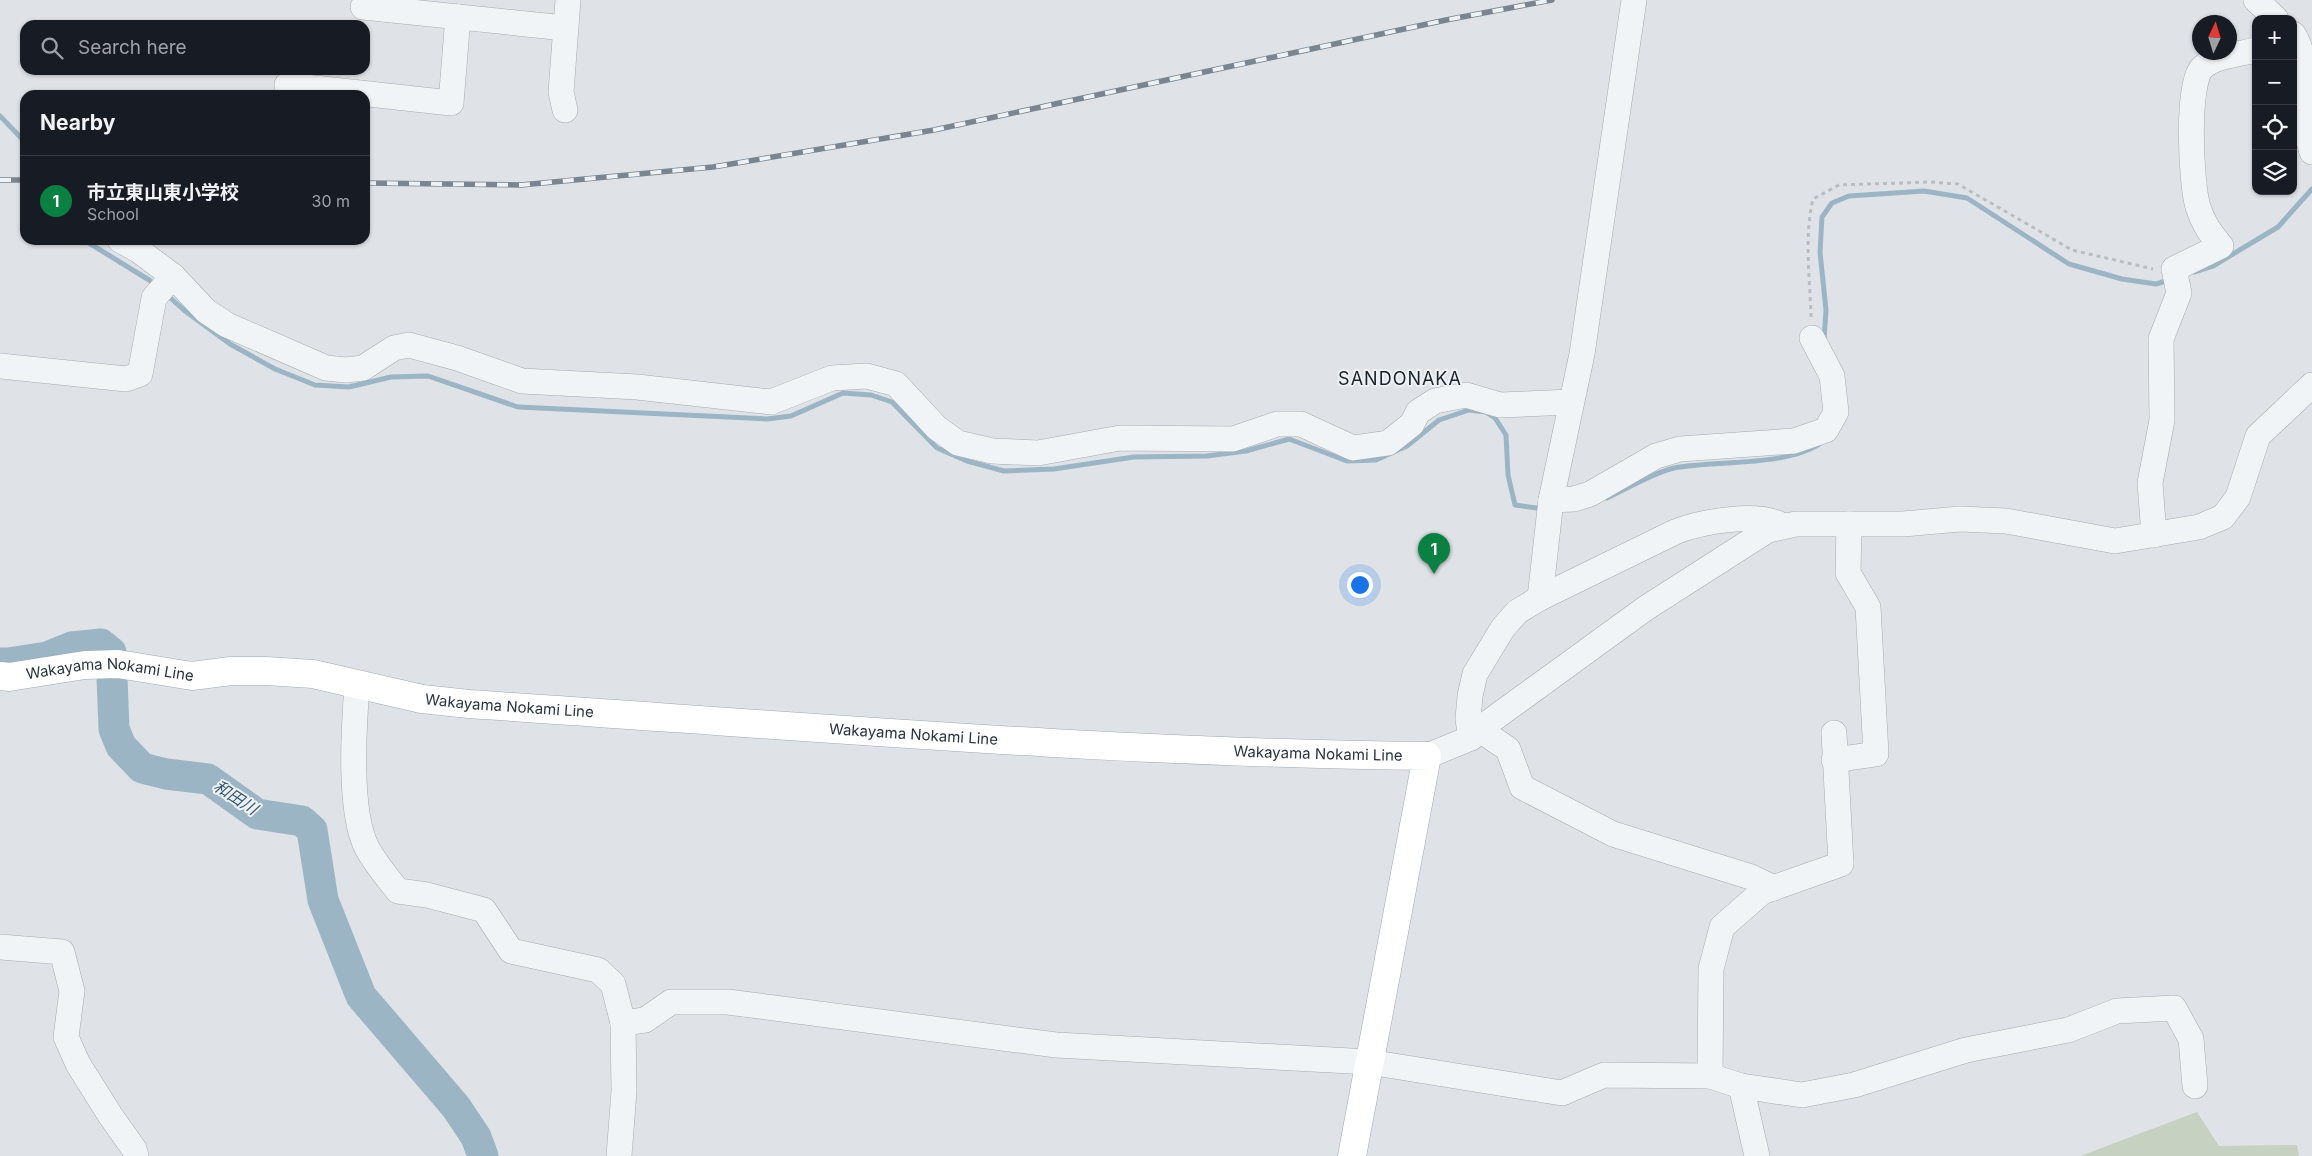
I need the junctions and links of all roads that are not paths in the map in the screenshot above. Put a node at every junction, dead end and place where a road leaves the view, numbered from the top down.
1 (568, 0) edge
2 (1634, 0) edge
3 (2256, 0) edge
4 (364, 7) dead end
5 (2272, 15) edge
6 (458, 16) junction
7 (565, 28) junction
8 (2297, 41) edge
9 (2252, 51) edge
10 (287, 85) dead end
11 (333, 90) edge
12 (370, 94) edge
13 (565, 110) dead end
14 (2312, 152) edge
15 (129, 245) edge
16 (173, 276) junction
17 (1812, 338) road end
18 (0, 366) edge
19 (2312, 385) edge
20 (1571, 402) junction
21 (1551, 500) junction
22 (1849, 524) junction
23 (1783, 526) junction
24 (2154, 536) junction
25 (1540, 598) junction
26 (0, 676) edge
27 (357, 685) junction
28 (1834, 733) dead end
29 (1476, 734) junction
30 (1427, 756) junction
31 (1834, 760) junction
32 (1774, 888) junction
33 (0, 947) edge
34 (623, 1023) junction
35 (1369, 1062) junction
36 (1710, 1076) junction
37 (1741, 1086) junction
38 (2195, 1086) dead end
39 (136, 1156) edge
40 (619, 1156) edge
41 (1352, 1156) edge
42 (1757, 1156) edge

1 - 7 street
2 - 20 street
3 - 5 street
4 - 6 street
6 - 7 street
6 - 12 street
7 - 13 street
8 - 14 street
9 - 24 street
10 - 11 street
15 - 16 street
16 - 18 street
16 - 20 street
17 - 21 street
19 - 24 street
20 - 21 street
21 - 25 street
22 - 23 street
22 - 24 street
22 - 31 street
23 - 25 street
23 - 29 street
25 - 29 street
26 - 27 main road, Wakayama Nokami Line
27 - 30 main road, Wakayama Nokami Line
27 - 34 street
28 - 31 street
29 - 30 street
29 - 32 street
30 - 35 main road, Wakayama Nokami Line
31 - 32 street
32 - 36 street
33 - 39 street
34 - 35 street
34 - 40 street
35 - 36 street
35 - 41 main road, Wakayama Nokami Line
36 - 37 street
37 - 38 street
37 - 42 street

